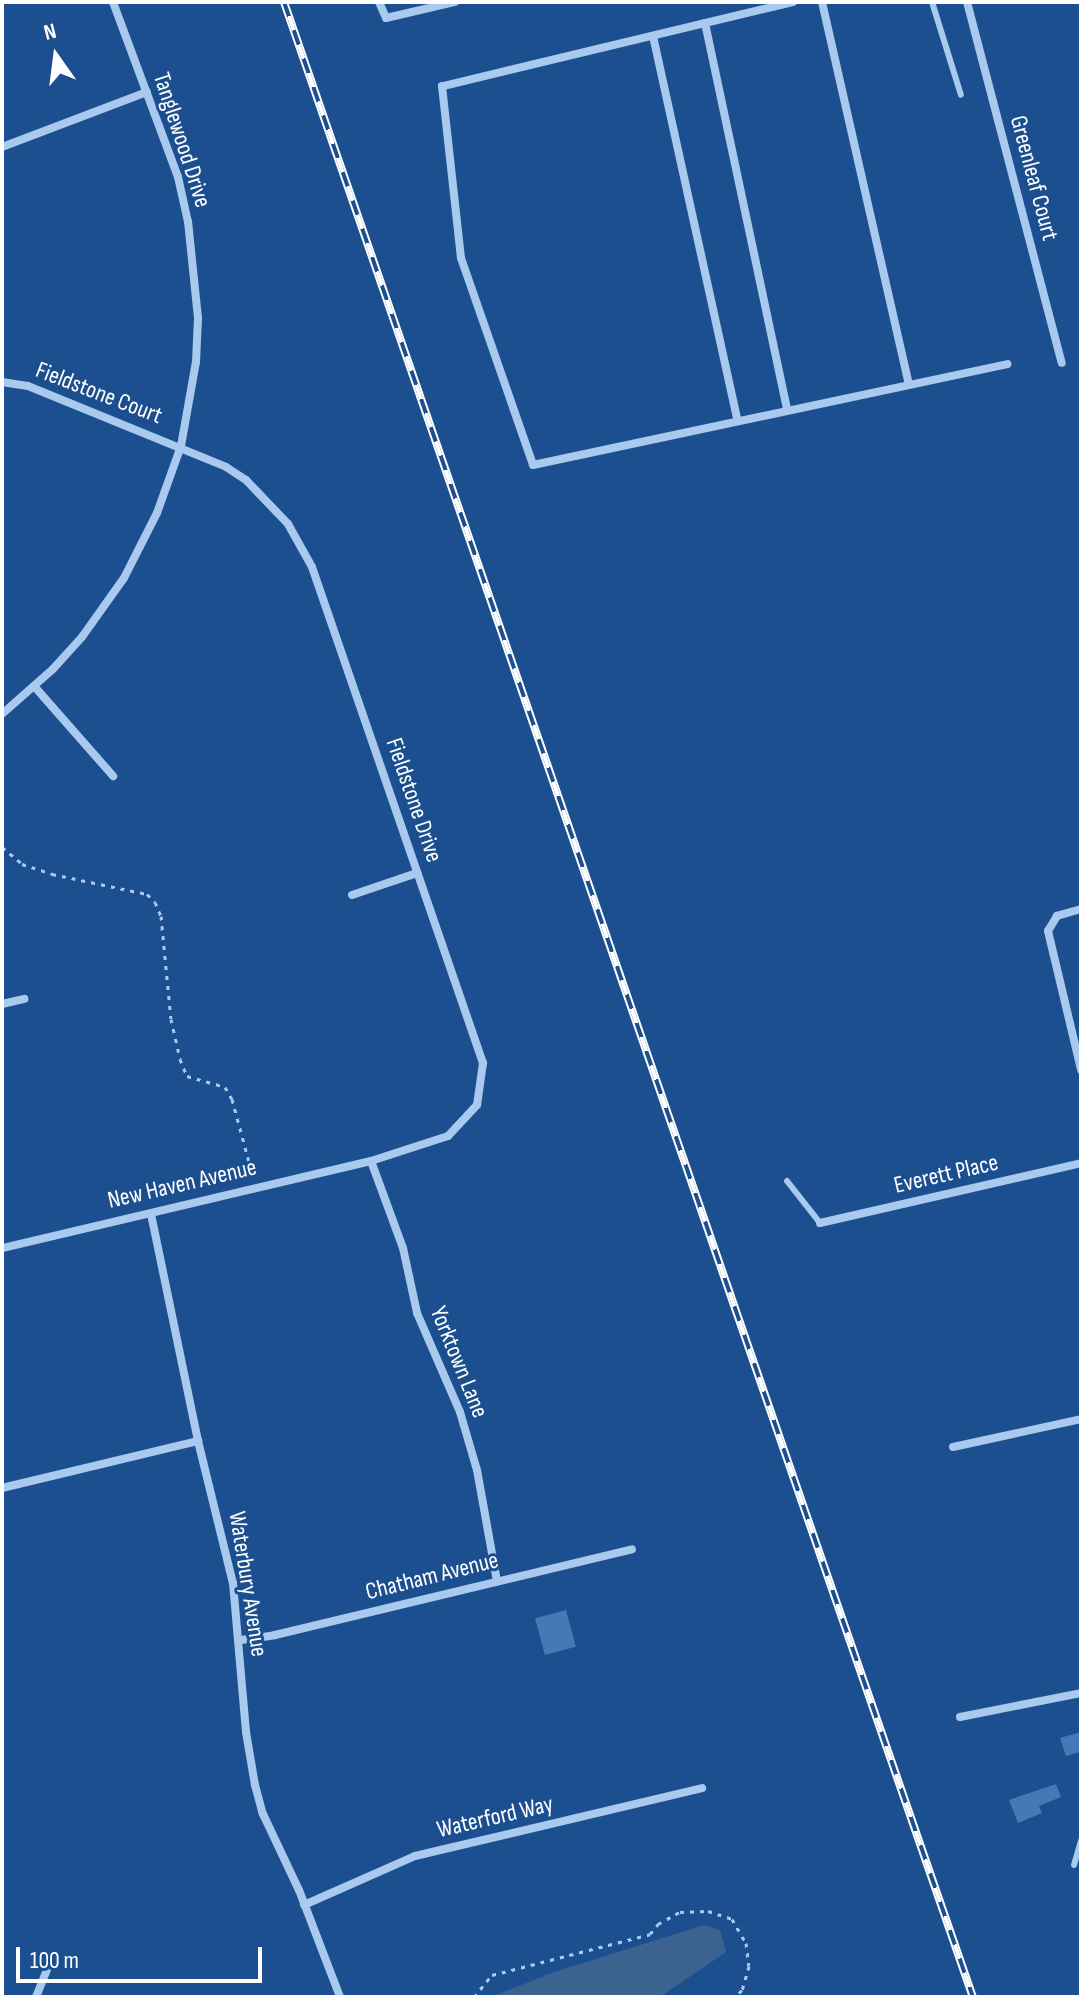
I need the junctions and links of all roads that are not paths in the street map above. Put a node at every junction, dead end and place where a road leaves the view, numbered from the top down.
1 (113, 2) edge
2 (379, 2) edge
3 (455, 2) edge
4 (793, 2) edge
5 (822, 2) edge
6 (932, 2) edge
7 (967, 2) edge
8 (705, 23) junction
9 (653, 36) junction
10 (147, 92) junction
11 (961, 95) dead end
12 (2, 147) edge
13 (1062, 363) dead end
14 (1007, 364) dead end
15 (2, 382) edge
16 (909, 384) junction
17 (787, 410) junction
18 (738, 421) junction
19 (181, 446) junction
20 (34, 686) junction
21 (2, 714) edge
22 (113, 776) dead end
23 (417, 873) junction
24 (352, 895) dead end
25 (1081, 909) edge
26 (24, 999) dead end
27 (2, 1004) edge
28 (1081, 1070) edge
29 (371, 1161) junction
30 (1081, 1163) edge
31 (787, 1181) dead end
32 (151, 1214) junction
33 (820, 1223) joint
34 (2, 1248) edge
35 (1081, 1419) edge
36 (198, 1441) junction
37 (953, 1447) dead end
38 (2, 1488) edge
39 (632, 1549) dead end
40 (497, 1581) junction
41 (241, 1640) junction
42 (1081, 1693) edge
43 (960, 1717) dead end
44 (702, 1788) dead end
45 (1081, 1840) edge
46 (1074, 1865) dead end
47 (304, 1905) junction
48 (48, 1967) dead end
49 (36, 1997) edge
50 (340, 1997) edge

1 - 10 street, Tanglewood Drive
2 - 3 street
4 - 8 street
5 - 16 street
6 - 11 lane
7 - 13 street, Greenleaf Court
8 - 9 street
8 - 17 street
9 - 18 street
9 - 18 street
10 - 12 street
10 - 19 street, Tanglewood Drive
14 - 16 street
15 - 19 street, Fieldstone Court
16 - 17 street
17 - 18 street
19 - 20 street, Tanglewood Drive
19 - 23 street, Fieldstone Drive
20 - 21 street, Tanglewood Drive
20 - 22 street
23 - 24 street
23 - 29 street, Fieldstone Drive
25 - 28 street
26 - 27 street
29 - 32 street, New Haven Avenue
29 - 40 street, Yorktown Lane
30 - 33 street, Everett Place
31 - 33 lane
32 - 34 street, New Haven Avenue
32 - 36 street, Waterbury Avenue
35 - 37 street
36 - 38 street
36 - 41 street, Waterbury Avenue
39 - 40 street, Chatham Avenue
40 - 41 street, Chatham Avenue
41 - 47 street, Waterbury Avenue
42 - 43 street
44 - 47 street, Waterford Way
45 - 46 lane
47 - 50 street, Waterbury Avenue
48 - 49 street

